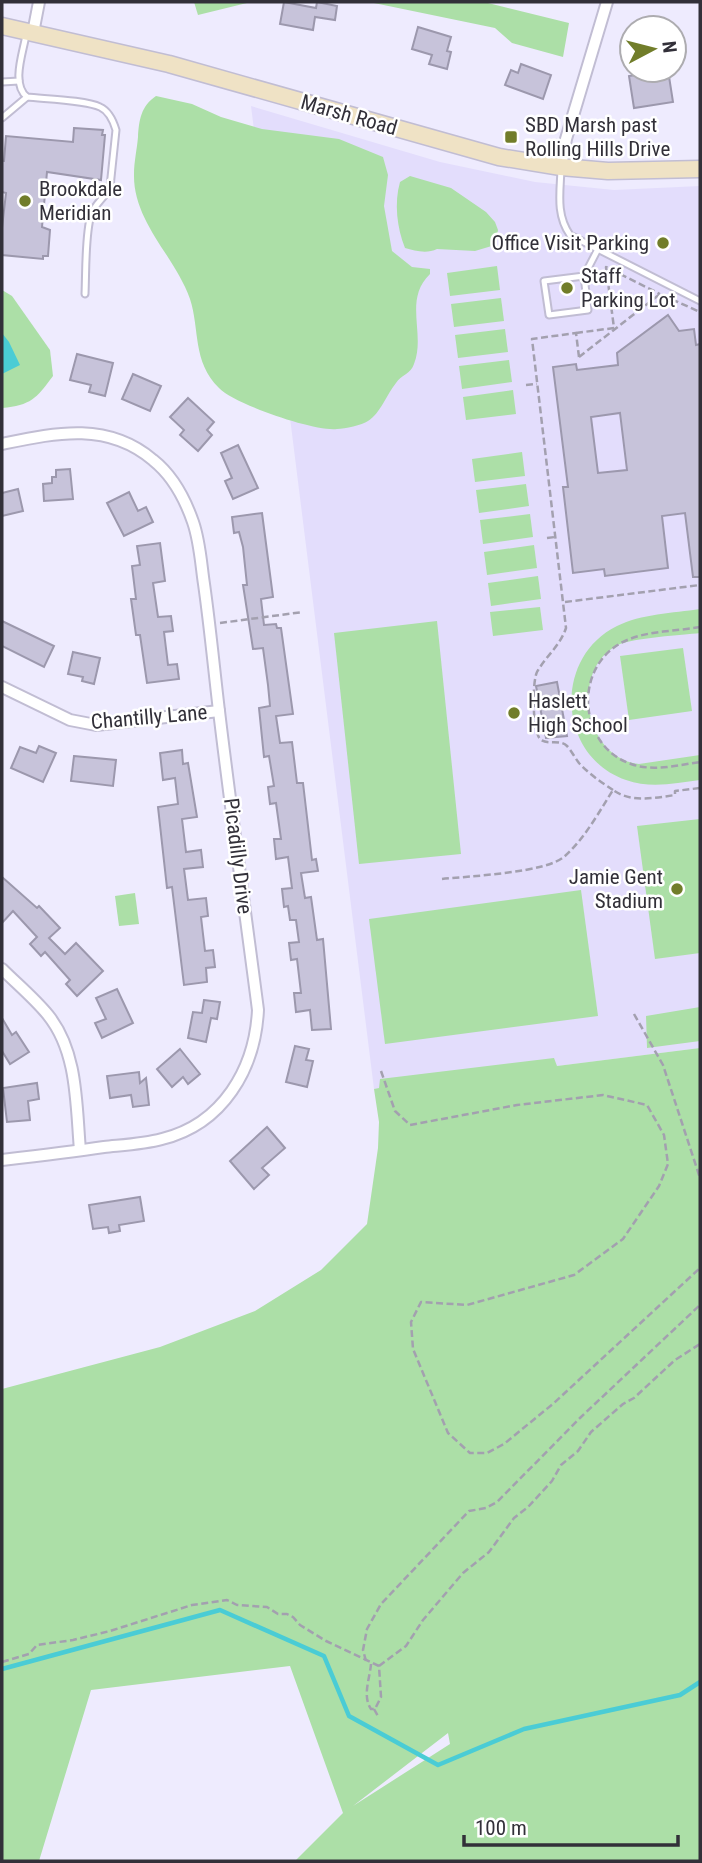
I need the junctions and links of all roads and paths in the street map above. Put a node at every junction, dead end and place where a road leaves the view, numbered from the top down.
1 (39, 2) edge
2 (607, 2) edge
3 (2, 26) edge
4 (30, 32) junction
5 (19, 81) junction
6 (2, 82) edge
7 (27, 97) junction
8 (2, 118) edge
9 (561, 167) junction
10 (700, 169) edge
11 (598, 249) junction
12 (584, 276) junction
13 (85, 294) dead end
14 (660, 294) junction
15 (700, 301) edge
16 (700, 313) edge
17 (614, 328) junction
18 (576, 333) junction
19 (537, 384) junction
20 (526, 385) dead end
21 (2, 444) edge
22 (555, 537) junction
23 (547, 538) dead end
24 (700, 585) edge
25 (563, 603) junction
26 (303, 612) dead end
27 (210, 625) junction
28 (700, 627) edge
29 (2, 687) edge
30 (219, 711) junction
31 (700, 762) edge
32 (700, 788) edge
33 (613, 790) junction
34 (442, 879) dead end
35 (2, 969) edge
36 (634, 1014) dead end
37 (381, 1071) dead end
38 (80, 1150) junction
39 (2, 1160) edge
40 (700, 1178) edge
41 (700, 1268) edge
42 (700, 1305) edge
43 (700, 1344) edge
44 (366, 1661) junction
45 (2, 1662) edge
46 (371, 1664) junction
47 (379, 1666) junction
48 (374, 1709) junction
49 (379, 1718) dead end

1 - 4 street
2 - 9 street
3 - 4 main road, Marsh Road
4 - 5 lane
4 - 9 main road, Marsh Road
5 - 6 lane
5 - 7 lane
7 - 8 lane
7 - 13 lane
9 - 10 main road, Marsh Road
9 - 11 lane
11 - 12 lane
11 - 15 lane
12 - 12 lane
14 - 16 path
14 - 17 path
14 - 17 path
17 - 18 path
17 - 18 path
18 - 19 path
19 - 20 path
19 - 22 path
21 - 27 street, Picadilly Drive
22 - 23 path
22 - 25 path
24 - 25 path
25 - 33 path
26 - 27 path
27 - 30 street, Picadilly Drive
28 - 31 path
29 - 30 street, Chantilly Lane
30 - 38 street, Picadilly Drive
32 - 33 path
33 - 34 path
35 - 38 street
36 - 40 path
37 - 41 path
38 - 39 street, Picadilly Drive
42 - 44 path
43 - 47 path
44 - 45 path
44 - 46 path
46 - 47 path
46 - 48 path
47 - 48 path
48 - 49 path

